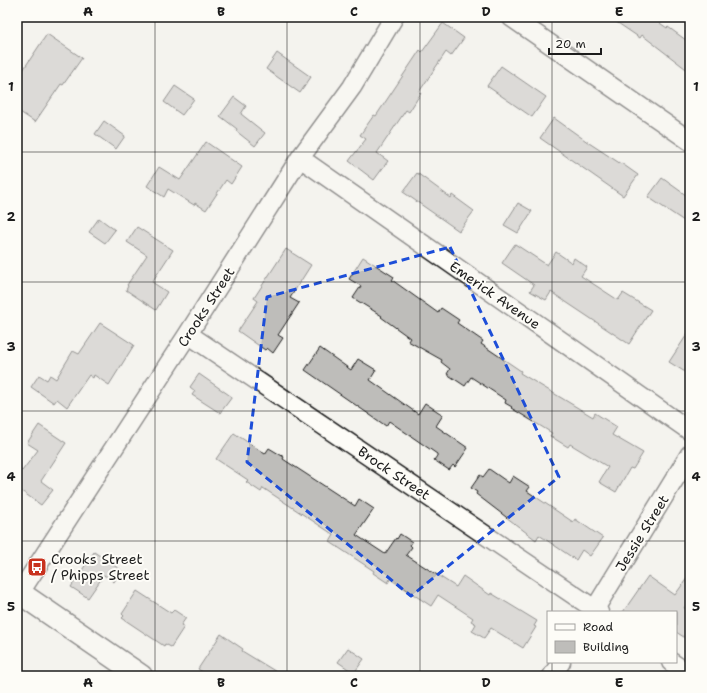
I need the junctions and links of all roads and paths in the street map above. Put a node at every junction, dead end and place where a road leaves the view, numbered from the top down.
1 (394, 17) edge
2 (511, 17) edge
3 (690, 141) edge
4 (300, 158) junction
5 (188, 334) junction
6 (690, 431) edge
7 (690, 454) edge
8 (18, 594) edge
9 (596, 611) edge
10 (560, 663) edge
11 (672, 663) edge
12 (141, 676) edge
13 (552, 676) edge
14 (690, 676) edge

1 - 4 street, Crooks Street
2 - 3 street
4 - 5 street, Crooks Street
4 - 6 street, Emerick Avenue
5 - 8 street, Crooks Street
5 - 9 street, Brock Street
7 - 9 street, Jessie Street
8 - 12 main road
10 - 13 street
11 - 14 street

